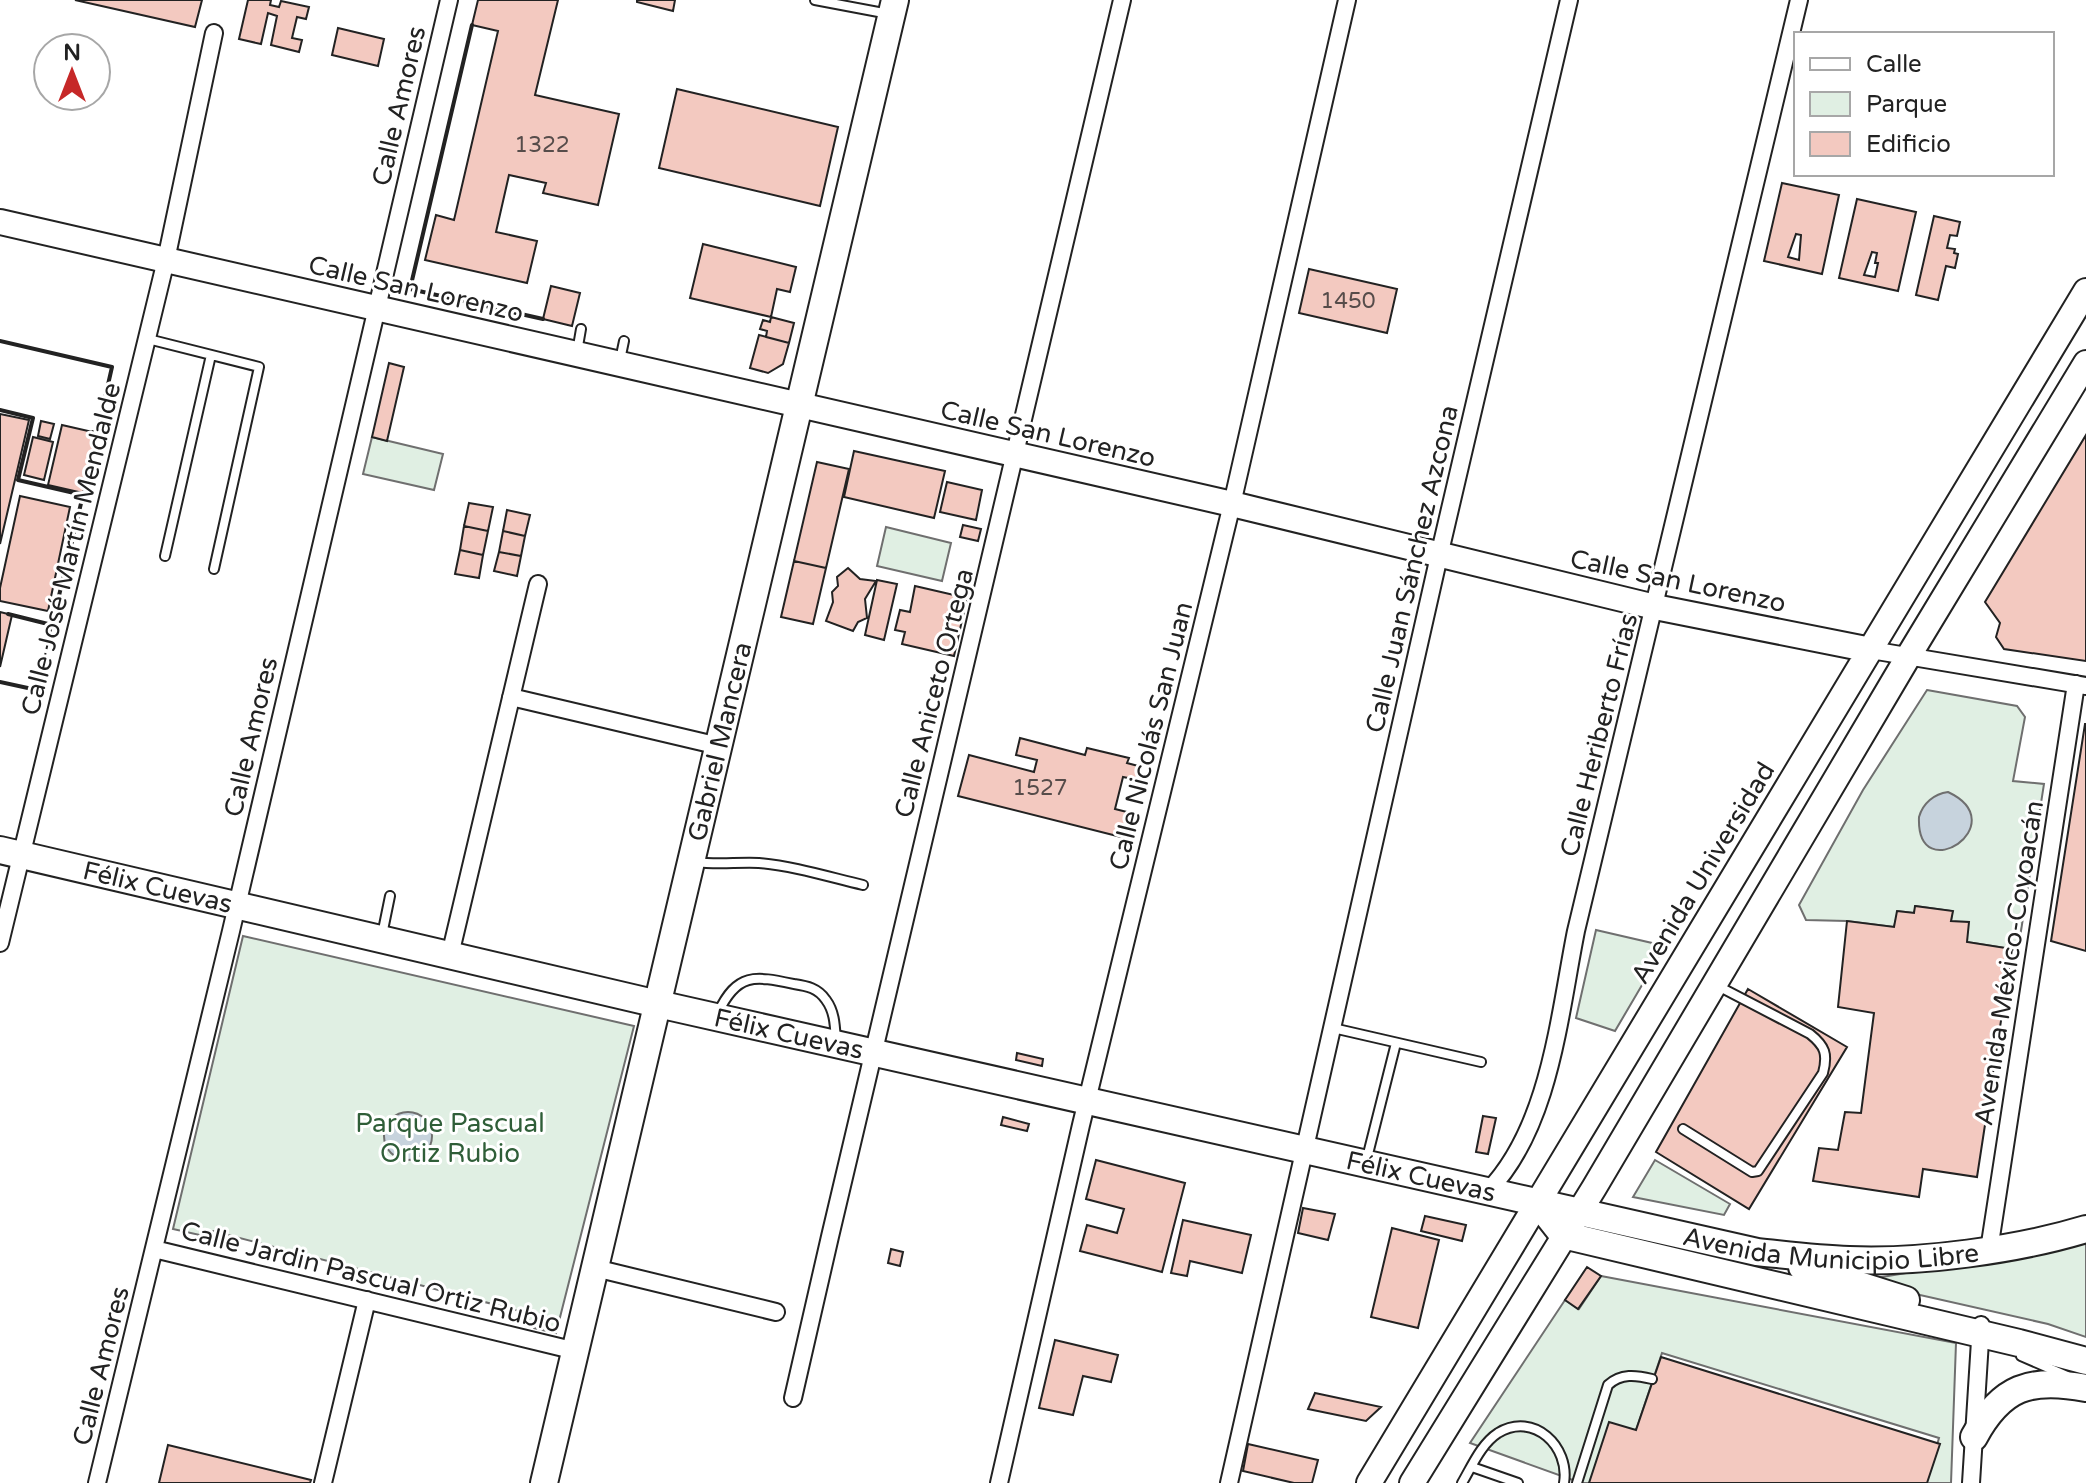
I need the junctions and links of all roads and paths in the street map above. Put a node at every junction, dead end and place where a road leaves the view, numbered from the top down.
1 (449, 0) edge
2 (815, 0) edge
3 (1122, 0) edge
4 (1347, 0) edge
5 (1569, 0) edge
6 (1799, 0) edge
7 (893, 7) edge
8 (214, 33) dead end
9 (0, 222) edge
10 (166, 260) junction
11 (2086, 291) edge
12 (376, 308) junction
13 (581, 329) dead end
14 (148, 339) junction
15 (576, 354) junction
16 (211, 355) junction
17 (2086, 363) edge
18 (799, 405) junction
19 (1016, 455) junction
20 (1232, 504) junction
21 (165, 556) dead end
22 (1439, 556) junction
23 (214, 569) dead end
24 (538, 584) dead end
25 (1655, 607) junction
26 (1871, 650) junction
27 (1908, 657) junction
28 (2081, 685) edge
29 (511, 697) junction
30 (719, 746) junction
31 (10, 852) edge
32 (691, 861) junction
33 (863, 885) dead end
34 (390, 896) dead end
35 (236, 905) junction
36 (381, 939) junction
37 (0, 943) edge
38 (450, 955) junction
39 (1716, 985) junction
40 (658, 1004) junction
41 (716, 1017) junction
42 (1333, 1028) junction
43 (836, 1043) junction
44 (1396, 1043) junction
45 (872, 1051) junction
46 (1481, 1062) dead end
47 (1087, 1100) junction
48 (1683, 1129) dead end
49 (1304, 1149) junction
50 (1366, 1163) junction
51 (1488, 1191) junction
52 (1537, 1202) junction
53 (1578, 1211) junction
54 (2086, 1229) edge
55 (1561, 1239) junction
56 (154, 1249) junction
57 (1989, 1250) junction
58 (1757, 1252) junction
59 (595, 1268) junction
60 (367, 1300) junction
61 (776, 1312) dead end
62 (1983, 1336) junction
63 (576, 1351) junction
64 (2012, 1354) dead end
65 (2086, 1359) edge
66 (1652, 1379) dead end
67 (2086, 1387) edge
68 (793, 1398) dead end
69 (1974, 1437) junction
70 (1472, 1467) junction
71 (97, 1483) edge
72 (323, 1483) edge
73 (544, 1483) edge
74 (999, 1483) edge
75 (1229, 1483) edge
76 (1369, 1483) edge
77 (1412, 1483) edge
78 (1462, 1483) edge
79 (1518, 1483) edge
80 (1564, 1483) edge
81 (1577, 1483) edge
82 (1971, 1483) edge

1 - 12 street, Calle Amores
2 - 7 lane
3 - 19 street, Calle Aniceto Ortega
4 - 20 street, Calle Nicolás San Juan
5 - 22 street, Calle Juan Sánchez Azcona
6 - 25 street, Calle Heriberto Frías
7 - 18 main road, Gabriel Mancera
8 - 10 street, Calle José Martín Mendalde
9 - 10 main road, Calle San Lorenzo
10 - 12 main road, Calle San Lorenzo
10 - 14 street, Calle José Martín Mendalde
11 - 26 main road, Avenida Universidad
12 - 15 main road, Calle San Lorenzo
12 - 35 street, Calle Amores
13 - 15 lane
14 - 16 lane
14 - 31 street, Calle José Martín Mendalde
15 - 18 main road, Calle San Lorenzo
16 - 21 lane
16 - 23 lane
17 - 27 main road
18 - 19 main road, Calle San Lorenzo
18 - 30 main road, Gabriel Mancera
19 - 20 main road, Calle San Lorenzo
19 - 45 street, Calle Aniceto Ortega
20 - 22 main road, Calle San Lorenzo
20 - 47 street, Calle Nicolás San Juan
22 - 25 main road, Calle San Lorenzo
22 - 42 street, Calle Juan Sánchez Azcona
24 - 29 street
25 - 26 main road, Calle San Lorenzo
25 - 51 street, Calle Heriberto Frías
26 - 27 street, Calle San Lorenzo
26 - 52 main road, Avenida Universidad
27 - 28 street, Calle San Lorenzo
27 - 39 main road
28 - 57 street, Avenida México-Coyoacán
29 - 30 street
29 - 38 street
30 - 32 main road, Gabriel Mancera
31 - 35 main road, Félix Cuevas
31 - 37 street, Calle José Martín Mendalde
32 - 33 lane
32 - 40 main road, Gabriel Mancera
34 - 36 lane
35 - 36 main road, Félix Cuevas
35 - 56 street, Calle Amores
36 - 38 main road, Félix Cuevas
38 - 40 main road, Félix Cuevas
39 - 48 lane
39 - 53 main road
40 - 41 main road, Félix Cuevas
40 - 59 main road, Gabriel Mancera
41 - 43 main road, Félix Cuevas
41 - 43 lane
42 - 44 lane
42 - 49 street, Calle Juan Sánchez Azcona
43 - 45 main road, Félix Cuevas
44 - 46 lane
44 - 50 lane
45 - 47 main road, Félix Cuevas
45 - 68 street, Calle Aniceto Ortega
47 - 49 main road, Félix Cuevas
47 - 74 street, Calle Nicolás San Juan
49 - 50 main road, Félix Cuevas
49 - 75 street, Calle Juan Sánchez Azcona
50 - 51 main road, Félix Cuevas
51 - 52 main road, Félix Cuevas
52 - 53 main road, Félix Cuevas
52 - 55 main road
52 - 76 main road, Avenida Universidad
53 - 55 main road
53 - 58 main road, Avenida Municipio Libre
54 - 57 main road, Avenida Municipio Libre
55 - 62 main road
55 - 77 main road
56 - 60 street, Calle Jardin Pascual Ortiz Rubio
56 - 71 street, Calle Amores
57 - 58 main road, Avenida Municipio Libre
58 - 62 main road
59 - 61 street
59 - 63 main road, Gabriel Mancera
60 - 63 street, Calle Jardin Pascual Ortiz Rubio
60 - 72 street
62 - 65 main road
62 - 69 street
63 - 73 main road, Gabriel Mancera
64 - 67 lane
66 - 81 lane
67 - 69 main road
69 - 82 street
70 - 78 lane
70 - 79 lane
70 - 80 lane

